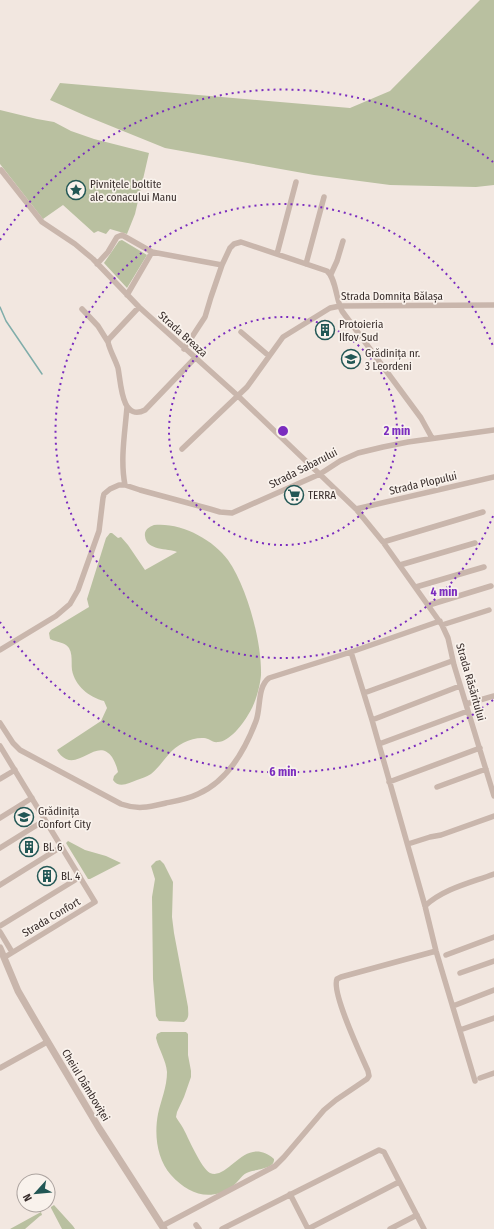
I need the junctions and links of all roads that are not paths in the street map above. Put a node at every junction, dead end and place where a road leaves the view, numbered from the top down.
1 (1, 170) dead end
2 (296, 182) dead end
3 (324, 197) dead end
4 (343, 241) dead end
5 (152, 252) junction
6 (277, 254) junction
7 (98, 264) junction
8 (306, 264) junction
9 (222, 265) junction
10 (331, 274) junction
11 (127, 296) junction
12 (494, 305) edge
13 (340, 306) junction
14 (139, 308) junction
15 (82, 309) dead end
16 (241, 332) dead end
17 (108, 342) junction
18 (184, 349) junction
19 (269, 356) junction
20 (195, 358) junction
21 (237, 395) junction
22 (127, 407) junction
23 (494, 430) edge
24 (432, 438) junction
25 (182, 449) dead end
26 (320, 474) junction
27 (494, 477) edge
28 (125, 485) junction
29 (356, 509) junction
30 (484, 512) dead end
31 (383, 542) junction
32 (475, 543) dead end
33 (400, 565) junction
34 (484, 567) dead end
35 (491, 586) dead end
36 (416, 587) junction
37 (429, 605) junction
38 (489, 610) dead end
39 (441, 623) junction
40 (0, 650) edge
41 (351, 652) junction
42 (452, 661) junction
43 (460, 686) junction
44 (364, 693) junction
45 (494, 696) edge
46 (466, 704) junction
47 (468, 711) junction
48 (372, 720) junction
49 (0, 723) edge
50 (379, 744) junction
51 (0, 746) edge
52 (480, 748) junction
53 (486, 769) junction
54 (15, 770) junction
55 (0, 779) edge
56 (389, 782) junction
57 (492, 786) edge
58 (437, 787) dead end
59 (494, 796) edge
60 (32, 798) junction
61 (494, 816) edge
62 (0, 818) edge
63 (45, 820) junction
64 (408, 844) junction
65 (61, 847) junction
66 (0, 848) edge
67 (494, 874) edge
68 (80, 877) junction
69 (0, 885) edge
70 (425, 906) junction
71 (0, 926) edge
72 (0, 932) edge
73 (494, 937) edge
74 (0, 948) edge
75 (436, 951) junction
76 (12, 952) junction
77 (446, 955) dead end
78 (5, 957) junction
79 (494, 961) edge
80 (460, 973) dead end
81 (494, 990) edge
82 (453, 1006) junction
83 (494, 1018) edge
84 (460, 1030) junction
85 (47, 1042) junction
86 (0, 1068) edge
87 (494, 1073) edge
88 (399, 1182) junction
89 (290, 1194) junction
90 (417, 1216) junction
91 (163, 1227) edge
92 (222, 1229) edge
93 (390, 1229) edge
94 (424, 1229) edge

1 - 7 street, Strada Breaza
2 - 6 street
3 - 8 street
4 - 10 street
5 - 7 street
5 - 9 street
5 - 11 street
6 - 8 street
6 - 9 street
7 - 11 street, Strada Breaza
8 - 10 street
9 - 18 street
10 - 13 street
11 - 14 street, Strada Breaza
12 - 13 street, Strada Domnița Bălașa
13 - 19 street, Strada Domnița Bălașa
13 - 24 street
14 - 17 street
14 - 18 street, Strada Breaza
15 - 17 street
16 - 19 street
17 - 22 street
18 - 20 street, Strada Breaza
19 - 21 street, Strada Domnița Bălașa
20 - 21 street, Strada Breaza
20 - 22 street
21 - 25 street, Strada Domnița Bălașa
21 - 26 street, Strada Breaza
22 - 28 street
23 - 24 street, Strada Sabarului
24 - 26 street, Strada Sabarului
26 - 28 street, Strada Sabarului
26 - 29 street, Strada Breaza
27 - 29 street, Strada Plopului
28 - 40 street
29 - 31 street, Strada Răsăritului
30 - 31 street
31 - 33 street, Strada Răsăritului
32 - 33 street
33 - 36 street, Strada Răsăritului
34 - 36 street
35 - 37 street
36 - 37 street, Strada Răsăritului
37 - 39 street, Strada Răsăritului
38 - 39 street
39 - 41 street
39 - 42 street, Strada Răsăritului
41 - 44 street
41 - 49 street
42 - 43 street, Strada Răsăritului
42 - 44 street
43 - 46 street, Strada Răsăritului
43 - 48 street
44 - 48 street
45 - 46 street
46 - 47 street, Strada Răsăritului
47 - 50 street
47 - 52 street, Strada Răsăritului
48 - 50 street
50 - 56 street
51 - 54 street, Strada Confort
52 - 53 street, Strada Răsăritului
52 - 56 street
53 - 57 street, Strada Răsăritului
53 - 58 street
54 - 55 street
54 - 60 street, Strada Confort
56 - 64 street
57 - 59 street, Strada Răsăritului
60 - 62 street
60 - 63 street, Strada Confort
61 - 64 street
63 - 65 street, Strada Confort
63 - 66 street
64 - 70 street
65 - 68 street, Strada Confort
65 - 69 street
67 - 70 street
68 - 71 street, Strada Confort
68 - 76 street, Strada Confort
70 - 75 street
72 - 76 street
73 - 77 street
74 - 78 street, Cheiul Dâmboviței
75 - 82 street
75 - 91 street
76 - 78 street
78 - 85 street, Cheiul Dâmboviței
79 - 80 street
81 - 82 street
82 - 84 street
83 - 84 street
84 - 87 street
85 - 86 street
85 - 91 street, Cheiul Dâmboviței
88 - 89 street
88 - 89 street
88 - 90 street
89 - 92 street
90 - 93 street
90 - 94 street

